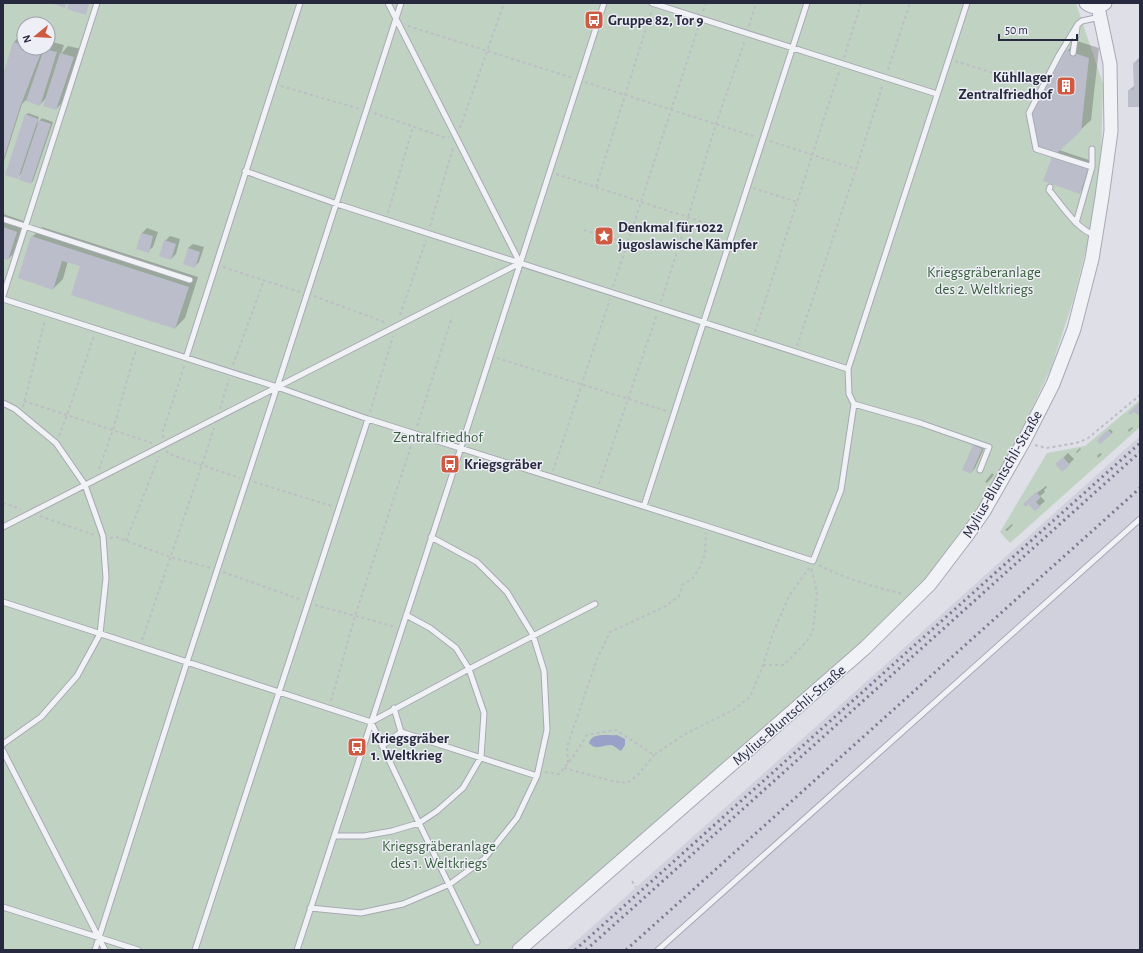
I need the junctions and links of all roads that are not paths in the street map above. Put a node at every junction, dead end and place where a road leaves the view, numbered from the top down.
1 (97, 3) edge
2 (300, 3) edge
3 (388, 3) edge
4 (401, 3) edge
5 (604, 3) edge
6 (653, 3) edge
7 (807, 3) edge
8 (967, 3) edge
9 (1097, 8) edge
10 (396, 19) junction
11 (1078, 24) junction
12 (793, 48) junction
13 (1073, 53) dead end
14 (937, 94) junction
15 (1092, 149) dead end
16 (1092, 167) junction
17 (245, 171) junction
18 (1050, 187) dead end
19 (336, 204) junction
20 (3, 219) edge
21 (1076, 223) junction
22 (25, 226) junction
23 (1096, 235) junction
24 (520, 263) junction
25 (190, 280) dead end
26 (3, 296) edge
27 (3, 299) edge
28 (703, 322) junction
29 (186, 358) junction
30 (848, 369) junction
31 (277, 387) junction
32 (3, 403) edge
33 (854, 404) junction
34 (368, 419) junction
35 (461, 448) junction
36 (980, 470) dead end
37 (85, 486) junction
38 (644, 506) junction
39 (1140, 519) edge
40 (3, 527) edge
41 (431, 537) junction
42 (3, 602) edge
43 (595, 604) dead end
44 (406, 615) junction
45 (100, 634) junction
46 (533, 635) junction
47 (187, 662) junction
48 (469, 669) junction
49 (279, 692) junction
50 (394, 708) junction
51 (371, 722) junction
52 (402, 732) junction
53 (3, 744) edge
54 (382, 746) junction
55 (3, 751) edge
56 (481, 757) junction
57 (538, 773) junction
58 (419, 823) junction
59 (335, 836) junction
60 (450, 884) junction
61 (3, 906) edge
62 (310, 908) junction
63 (99, 938) junction
64 (477, 942) dead end
65 (95, 950) edge
66 (105, 950) edge
67 (138, 950) edge
68 (195, 950) edge
69 (297, 950) edge
70 (519, 950) edge
71 (658, 950) edge

1 - 22 lane
2 - 17 lane
3 - 10 lane
4 - 10 lane
5 - 24 lane
6 - 12 lane
7 - 12 lane
8 - 14 lane
9 - 11 lane
9 - 23 street, Mylius-Bluntschli-Straße
10 - 19 lane
10 - 24 lane
11 - 13 lane
11 - 16 lane
12 - 14 lane
12 - 28 lane
14 - 30 lane
15 - 16 lane
16 - 21 lane
17 - 19 lane
17 - 29 lane
18 - 21 lane
19 - 24 lane
19 - 31 lane
20 - 22 lane
21 - 23 lane
22 - 25 lane
22 - 26 lane
23 - 70 street, Mylius-Bluntschli-Straße
24 - 28 lane
24 - 31 lane
24 - 35 lane
27 - 29 lane
28 - 30 lane
28 - 38 lane
29 - 31 lane
30 - 33 lane
31 - 34 lane
31 - 37 lane
31 - 47 lane
32 - 37 lane
33 - 36 lane
33 - 38 lane
34 - 35 lane
34 - 49 lane
35 - 38 lane
35 - 41 lane
37 - 40 lane
37 - 45 lane
39 - 71 lane
41 - 44 lane
41 - 46 lane
42 - 45 lane
43 - 46 lane
44 - 48 lane
44 - 51 lane
45 - 47 lane
45 - 53 lane
46 - 48 lane
46 - 57 lane
47 - 49 lane
47 - 63 lane
48 - 50 lane
48 - 56 lane
49 - 51 lane
49 - 68 lane
50 - 51 lane
50 - 52 lane
51 - 54 lane
51 - 59 lane
52 - 54 lane
52 - 56 lane
54 - 58 lane
55 - 63 lane
56 - 57 lane
56 - 58 lane
57 - 60 lane
58 - 59 lane
58 - 60 lane
59 - 62 lane
60 - 62 lane
60 - 64 lane
61 - 63 lane
62 - 69 lane
63 - 65 lane
63 - 66 lane
63 - 67 lane

